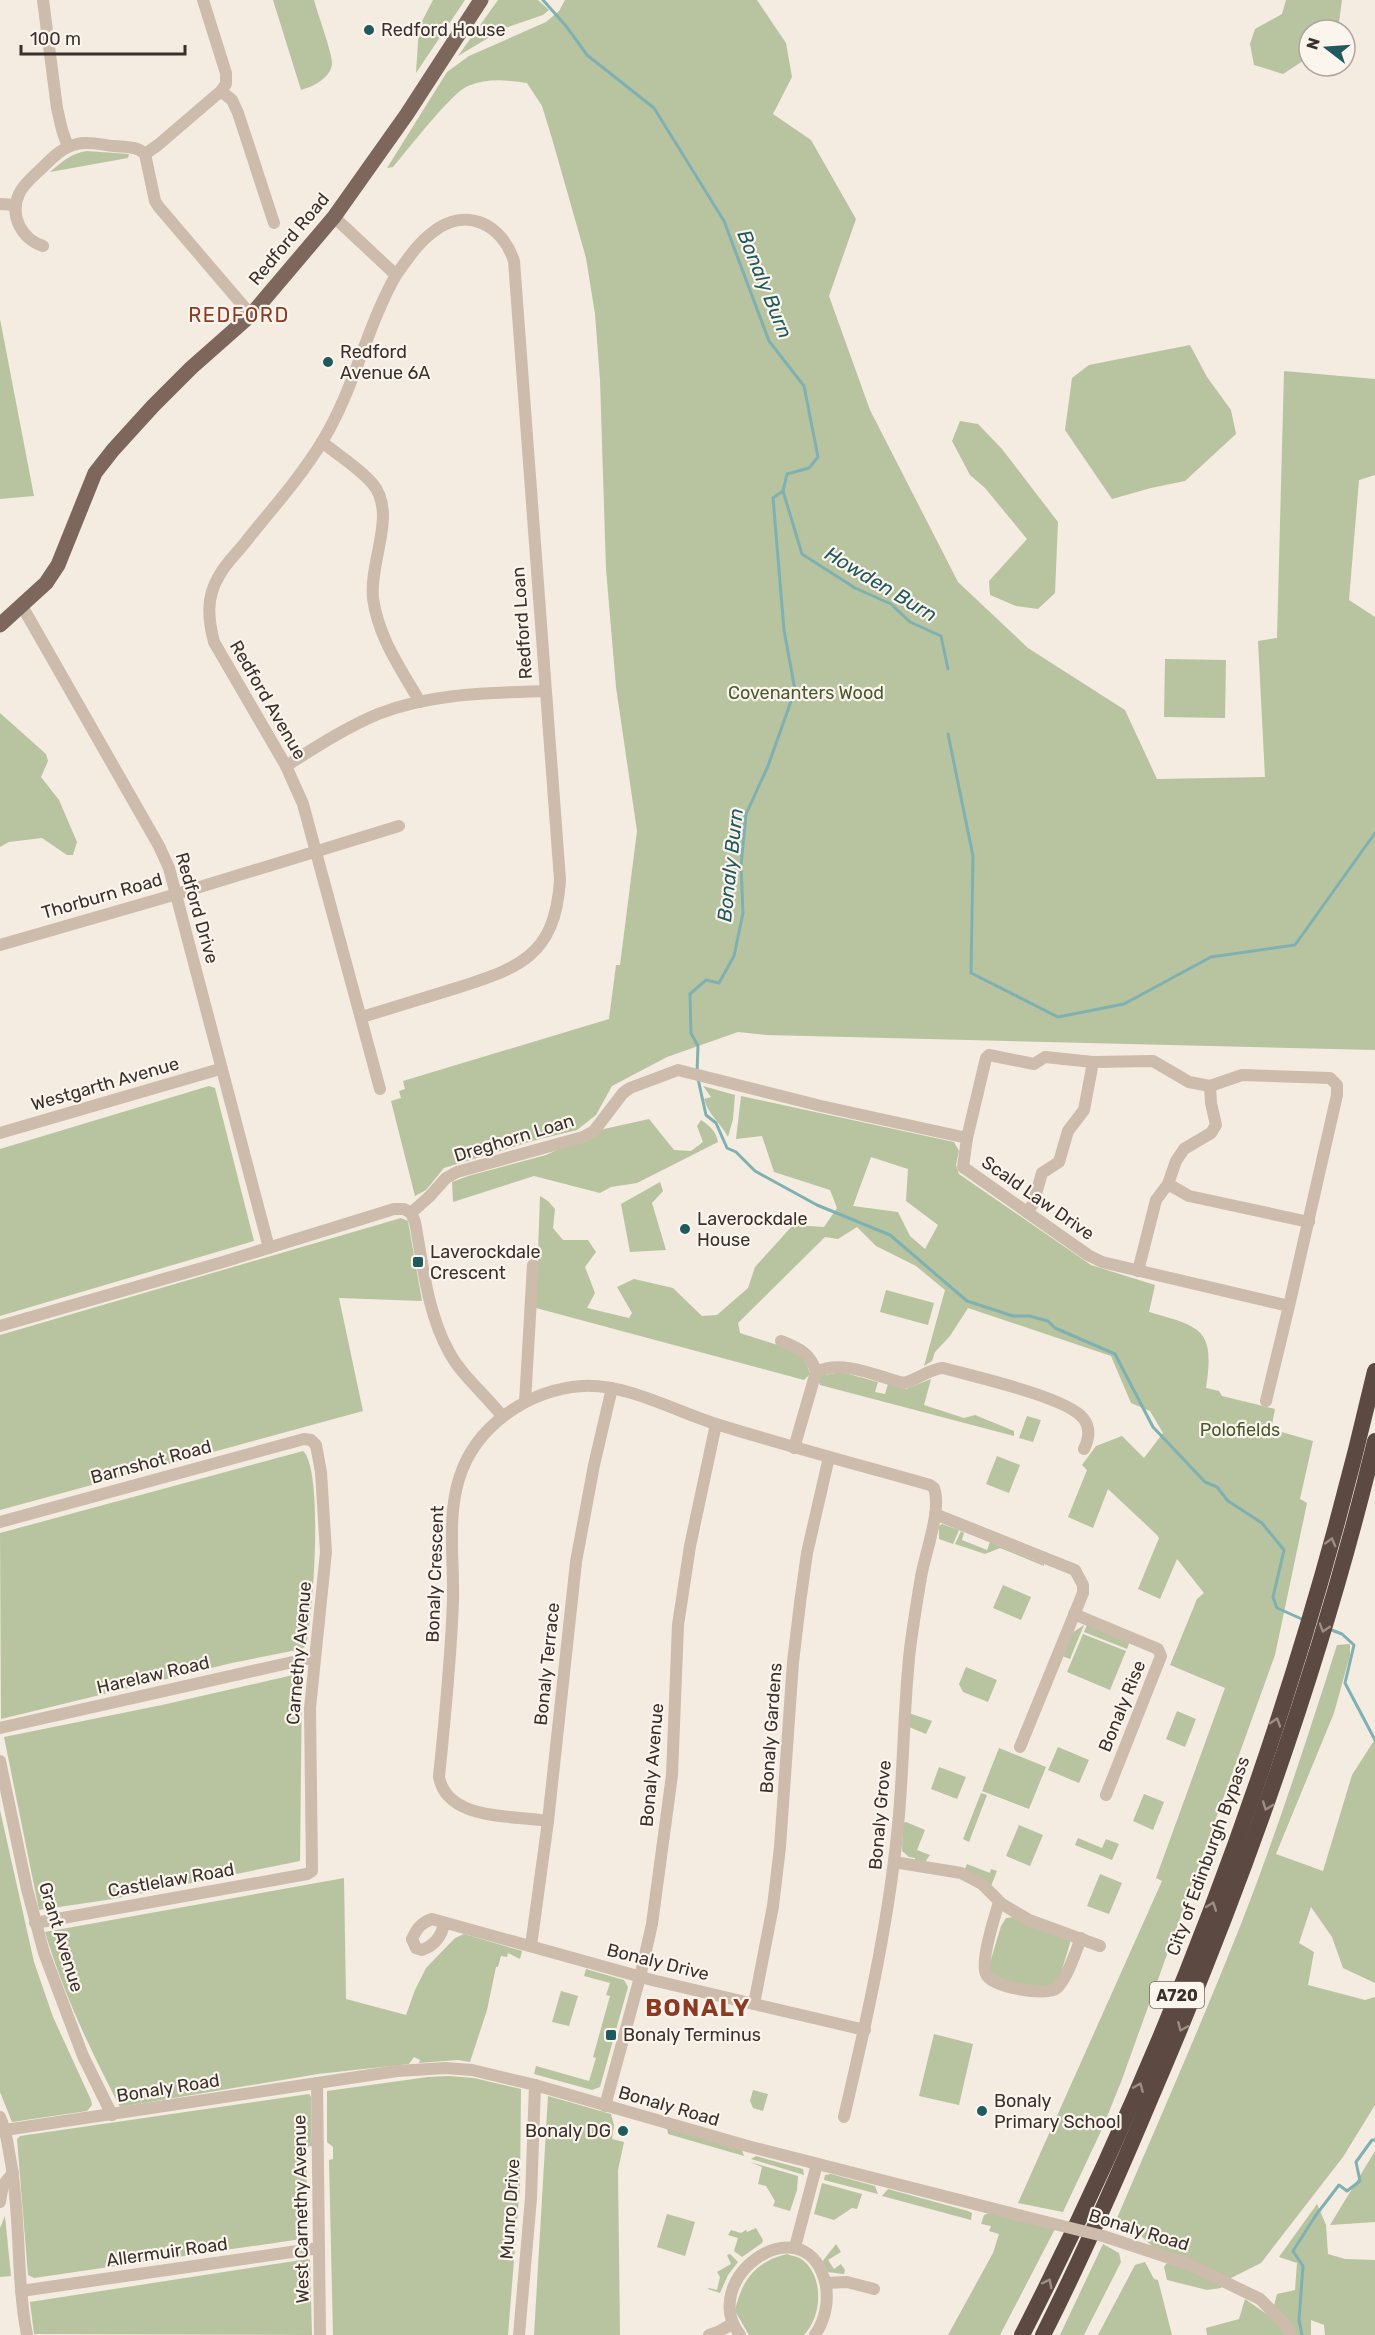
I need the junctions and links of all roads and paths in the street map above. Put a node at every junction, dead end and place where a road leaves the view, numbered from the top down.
1 (43, 0) edge
2 (203, 0) edge
3 (481, 0) edge
4 (221, 91) junction
5 (68, 147) junction
6 (145, 154) junction
7 (0, 204) edge
8 (16, 205) junction
9 (334, 217) junction
10 (274, 223) dead end
11 (43, 246) dead end
12 (396, 275) junction
13 (251, 315) junction
14 (322, 442) junction
15 (22, 606) junction
16 (0, 625) edge
17 (545, 691) junction
18 (420, 702) junction
19 (286, 766) junction
20 (399, 826) dead end
21 (317, 850) junction
22 (177, 894) junction
23 (0, 945) edge
24 (362, 1017) junction
25 (1093, 1062) junction
26 (220, 1069) junction
27 (1210, 1086) junction
28 (381, 1089) dead end
29 (0, 1133) edge
30 (967, 1138) junction
31 (1168, 1184) junction
32 (1027, 1212) junction
33 (411, 1213) junction
34 (1309, 1222) junction
35 (268, 1248) junction
36 (533, 1265) dead end
37 (1138, 1271) junction
38 (1289, 1306) junction
39 (0, 1326) edge
40 (781, 1341) dead end
41 (1375, 1371) edge
42 (816, 1372) junction
43 (612, 1388) junction
44 (1266, 1401) dead end
45 (525, 1402) junction
46 (502, 1416) junction
47 (716, 1424) junction
48 (311, 1440) joint
49 (1375, 1442) edge
50 (794, 1448) junction
51 (1084, 1449) dead end
52 (830, 1457) junction
53 (935, 1514) junction
54 (0, 1522) edge
55 (1074, 1614) junction
56 (1310, 1647) junction
57 (314, 1659) junction
58 (0, 1728) edge
59 (1020, 1747) dead end
60 (0, 1761) edge
61 (1106, 1795) dead end
62 (548, 1821) junction
63 (894, 1862) junction
64 (312, 1871) joint
65 (999, 1902) junction
66 (35, 1923) junction
67 (444, 1923) dead end
68 (1081, 1938) junction
69 (531, 1946) junction
70 (1100, 1946) dead end
71 (640, 1977) junction
72 (754, 2004) junction
73 (865, 2030) junction
74 (317, 2083) junction
75 (535, 2085) junction
76 (605, 2106) junction
77 (112, 2115) junction
78 (0, 2117) edge
79 (844, 2117) dead end
80 (5, 2130) junction
81 (817, 2164) junction
82 (12, 2173) junction
83 (0, 2202) edge
84 (795, 2247) junction
85 (319, 2248) junction
86 (826, 2283) junction
87 (874, 2289) dead end
88 (21, 2291) junction
89 (732, 2324) junction
90 (27, 2335) edge
91 (320, 2335) edge
92 (519, 2335) edge
93 (709, 2335) edge
94 (740, 2335) edge
95 (816, 2335) edge
96 (1022, 2335) edge
97 (1043, 2335) edge
98 (1291, 2335) edge

1 - 5 street
2 - 4 street
3 - 9 main road, Redford Road
4 - 6 street
4 - 10 street
5 - 6 street
5 - 8 street
6 - 13 street
7 - 8 street
8 - 11 street
9 - 12 street
9 - 13 main road, Redford Road
12 - 14 street, Redford Avenue
12 - 17 street, Redford Loan
13 - 15 main road, Redford Road
14 - 18 street
14 - 19 street, Redford Avenue
15 - 16 main road, Redford Road
15 - 22 street, Redford Drive
17 - 18 street
17 - 24 street, Redford Loan
18 - 19 street
19 - 21 street, Redford Avenue
20 - 21 street, Thorburn Road
21 - 22 street, Thorburn Road
21 - 24 street, Redford Avenue
22 - 23 street, Thorburn Road
22 - 26 street, Redford Drive
24 - 28 street, Redford Avenue
25 - 27 street, Scald Law Drive
25 - 30 street, Scald Law Drive
25 - 32 street
26 - 29 street, Westgarth Avenue
26 - 35 street, Redford Drive
27 - 31 street
27 - 34 street
30 - 32 street, Scald Law Drive
30 - 33 street, Dreghorn Loan
31 - 34 street
31 - 37 street
32 - 37 street, Scald Law Drive
33 - 35 street
33 - 46 street
34 - 38 street
35 - 39 street
36 - 45 street
37 - 38 street, Scald Law Drive
38 - 44 street
40 - 42 street
56 -> 41 highway, City of Edinburgh Bypass / A720
42 - 50 street
42 - 51 street
43 - 45 street, Bonaly Crescent
43 - 47 street, Bonaly Crescent
43 - 62 street, Bonaly Terrace
45 - 46 street, Bonaly Crescent
46 - 62 street, Bonaly Crescent
47 - 50 street, Bonaly Crescent
47 - 71 street, Bonaly Avenue
48 - 54 street, Barnshot Road
48 - 57 street, Carnethy Avenue
49 -> 56 highway, City of Edinburgh Bypass / A720
50 - 52 street, Bonaly Crescent
52 - 53 street, Bonaly Crescent
52 - 72 street, Bonaly Gardens
53 - 55 street
53 - 63 street, Bonaly Grove
55 - 59 street
55 - 61 street, Bonaly Rise
96 -> 56 highway, City of Edinburgh Bypass / A720
56 -> 97 highway, City of Edinburgh Bypass / A720
57 - 58 street, Harelaw Road
57 - 64 street, Carnethy Avenue
60 - 66 street, Grant Avenue
62 - 69 street, Bonaly Terrace
63 - 65 street
63 - 73 street, Bonaly Grove
64 - 66 street, Castlelaw Road
65 - 68 street
65 - 68 street
66 - 77 street, Grant Avenue
67 - 69 street, Bonaly Drive
68 - 70 street
69 - 71 street, Bonaly Drive
71 - 72 street, Bonaly Drive
71 - 76 street, Bonaly Avenue
72 - 73 street, Bonaly Drive
73 - 79 street, Bonaly Grove
74 - 75 street, Bonaly Road
74 - 77 street, Bonaly Road
74 - 85 street, West Carnethy Avenue
75 - 76 street, Bonaly Road
75 - 92 street, Munro Drive
76 - 81 street, Bonaly Road
77 - 80 street, Bonaly Road
78 - 80 street
80 - 82 street
81 - 84 street
81 - 98 street, Bonaly Road, bridge
82 - 83 street
82 - 88 street
84 - 86 street
84 - 89 street
85 - 88 street, Allermuir Road
85 - 91 street, West Carnethy Avenue
86 - 87 street
86 - 95 street
88 - 90 street
89 - 93 street
89 - 94 street

